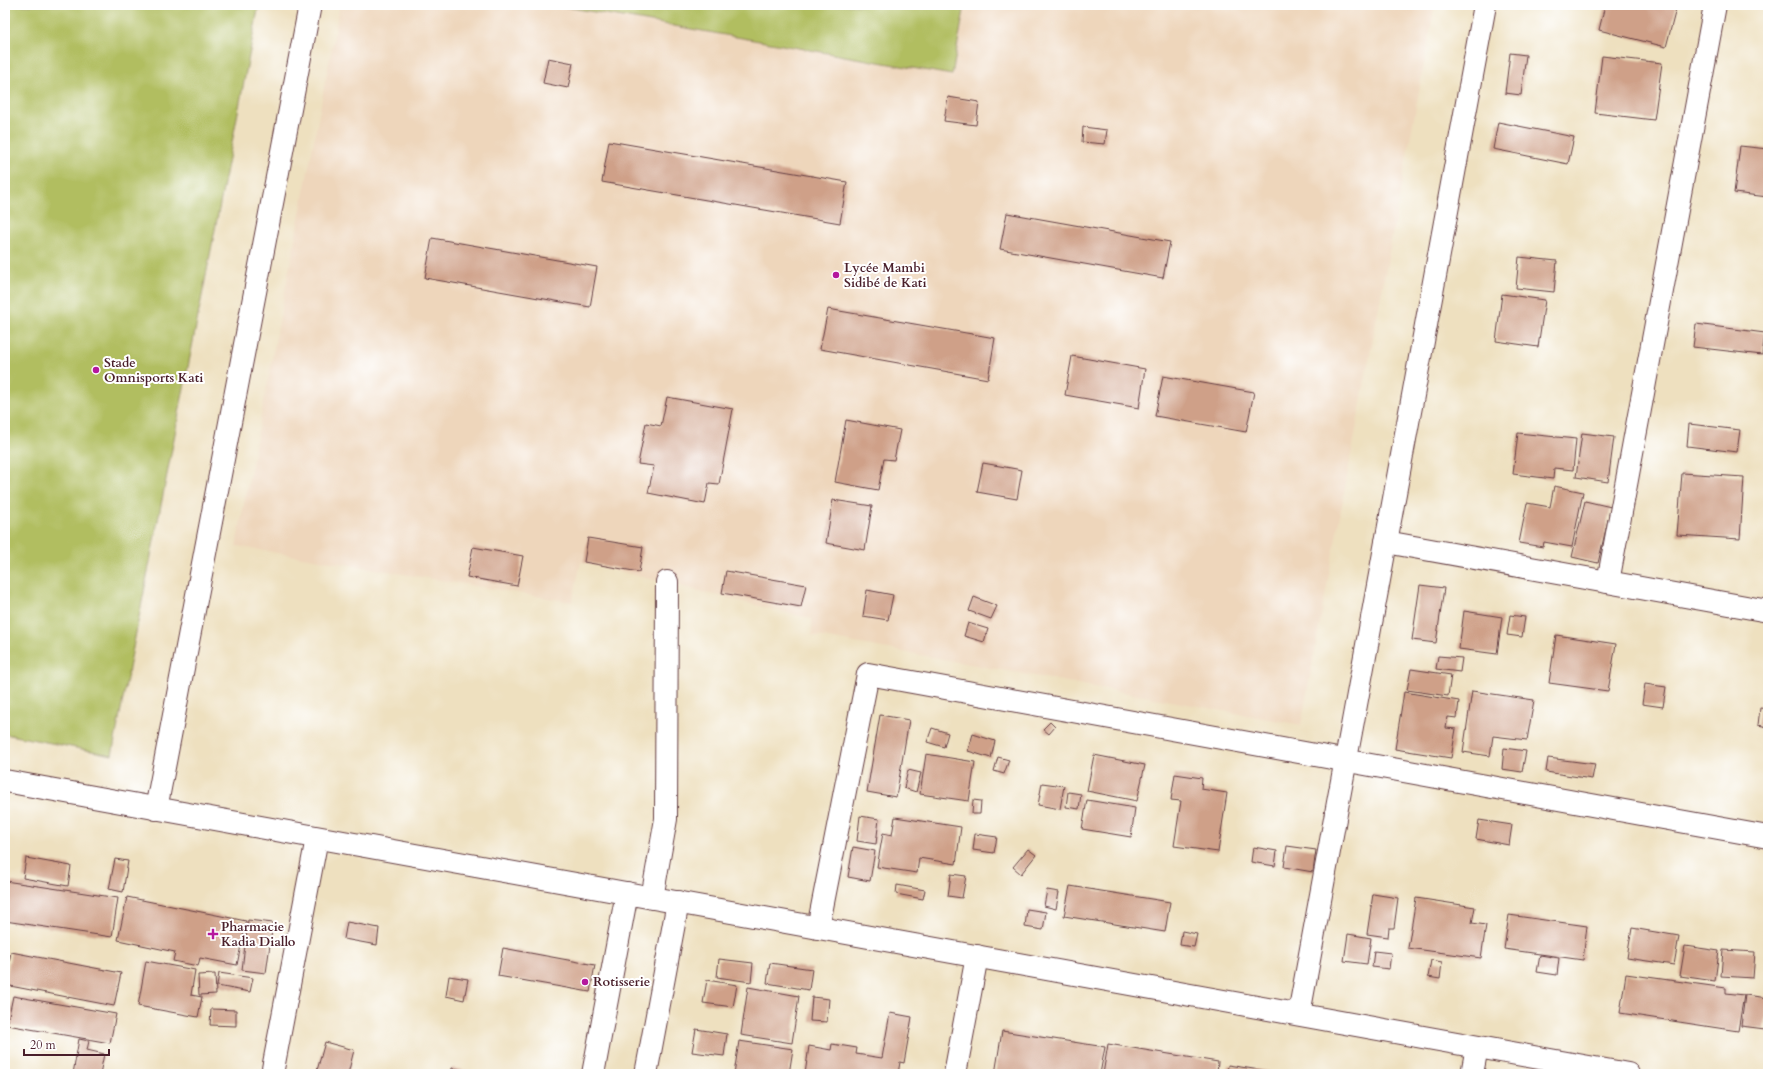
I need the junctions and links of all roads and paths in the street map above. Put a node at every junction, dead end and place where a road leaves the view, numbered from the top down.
1 (310, 5) edge
2 (1485, 5) edge
3 (1715, 5) edge
4 (1386, 542) junction
5 (667, 582) dead end
6 (1608, 582) junction
7 (1768, 611) edge
8 (1345, 761) junction
9 (5, 781) edge
10 (156, 809) junction
11 (1768, 837) edge
12 (318, 838) junction
13 (626, 893) junction
14 (652, 898) junction
15 (678, 902) junction
16 (818, 928) junction
17 (977, 956) junction
18 (1299, 1014) junction
19 (1477, 1047) junction
20 (272, 1074) edge
21 (593, 1074) edge
22 (646, 1074) edge
23 (955, 1074) edge
24 (1472, 1074) edge
25 (1628, 1074) edge

1 - 10 street
2 - 4 street
3 - 6 street
4 - 6 street
4 - 8 street
5 - 14 street
6 - 7 street
8 - 11 street
8 - 16 street
8 - 18 street
9 - 10 street
10 - 12 street
12 - 13 street
12 - 20 street
13 - 14 street
13 - 21 street
14 - 15 street
15 - 16 street
15 - 22 street
16 - 17 street
17 - 18 street
17 - 23 street
18 - 19 street
19 - 24 street
19 - 25 street

